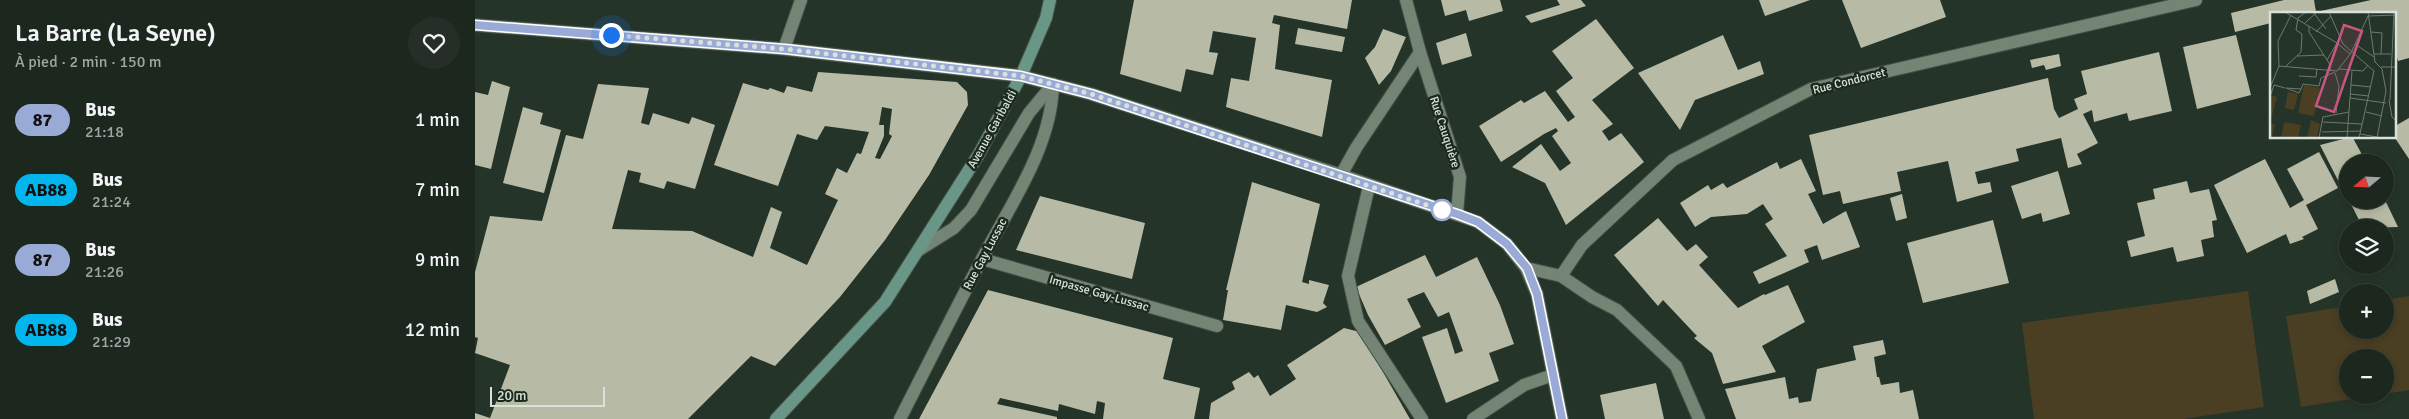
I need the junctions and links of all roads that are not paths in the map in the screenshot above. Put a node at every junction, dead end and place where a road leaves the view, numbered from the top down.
1 (801, 0) edge
2 (1050, 0) edge
3 (1406, 0) edge
4 (2196, 0) edge
5 (475, 25) edge
6 (785, 49) junction
7 (1420, 52) junction
8 (1021, 76) junction
9 (1053, 84) junction
10 (1341, 175) junction
11 (1369, 186) junction
12 (1457, 214) junction
13 (919, 250) junction
14 (982, 259) junction
15 (1527, 268) junction
16 (1561, 276) junction
17 (1217, 326) dead end
18 (1553, 375) junction
19 (776, 419) edge
20 (900, 419) edge
21 (1422, 419) edge
22 (1473, 419) edge
23 (1562, 419) edge
24 (1699, 419) edge

1 - 6 street
2 - 8 main road, Avenue Garibaldi
3 - 7 street, Rue Cauquière
4 - 16 street, Rue Condorcet
5 - 6 street
6 - 8 street
7 - 10 street
7 - 12 street, Rue Cauquière
8 - 9 street
8 - 13 main road, Avenue Garibaldi
9 - 10 street
9 - 13 street, Avenue Garibaldi
9 - 14 street, Rue Gay Lussac
10 - 11 street
11 - 12 street
11 - 21 street
12 - 15 street
13 - 19 main road, Avenue Garibaldi
14 - 17 street, Impasse Gay-Lussac
14 - 20 street, Rue Gay Lussac
15 - 16 street
15 - 18 street
16 - 24 street
18 - 22 street
18 - 23 street

